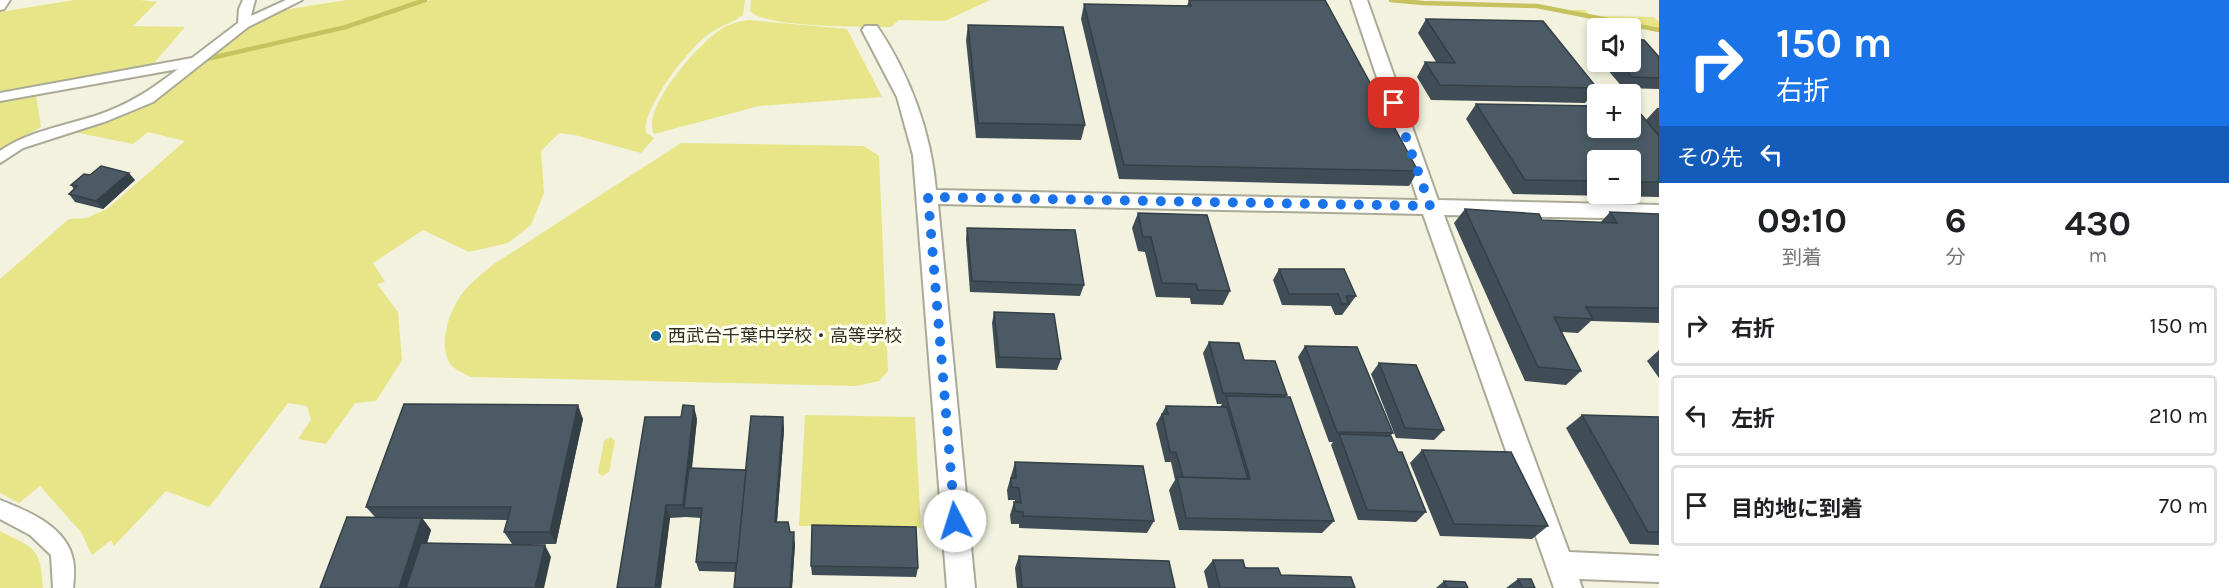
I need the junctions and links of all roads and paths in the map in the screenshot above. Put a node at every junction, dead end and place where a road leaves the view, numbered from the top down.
1 (4, 0) edge
2 (249, 0) edge
3 (296, 0) edge
4 (1359, 0) edge
5 (0, 6) edge
6 (244, 24) junction
7 (871, 30) dead end
8 (198, 61) junction
9 (0, 97) edge
10 (0, 158) edge
11 (928, 197) junction
12 (1430, 206) junction
13 (1659, 212) edge
14 (0, 509) edge
15 (1659, 569) edge
16 (1564, 577) edge
17 (63, 588) edge
18 (961, 588) edge

1 - 5 street
2 - 6 street
3 - 6 street
4 - 12 street
6 - 8 street
7 - 11 street
8 - 9 street
8 - 10 street
11 - 12 street
11 - 18 street
12 - 13 street
12 - 16 street
14 - 17 street
15 - 16 street

